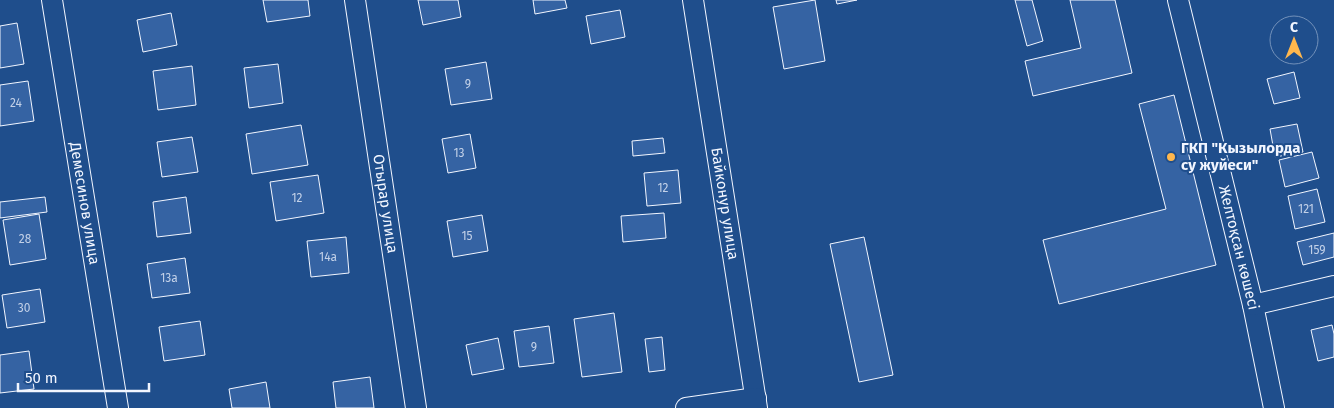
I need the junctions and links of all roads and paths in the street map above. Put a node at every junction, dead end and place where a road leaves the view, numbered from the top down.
1 (52, 0) edge
2 (355, 0) edge
3 (693, 0) edge
4 (1178, 0) edge
5 (1334, 286) edge
6 (1252, 305) junction
7 (757, 403) edge
8 (118, 408) edge
9 (416, 408) edge
10 (686, 408) edge
11 (1274, 408) edge

1 - 8 street, Демесинов улица
2 - 9 street, Отырар улица
3 - 7 street, Байконур улица
4 - 6 street, Желтоқсан көшесі
5 - 6 street
6 - 11 street, Желтоқсан көшесі
7 - 10 street

